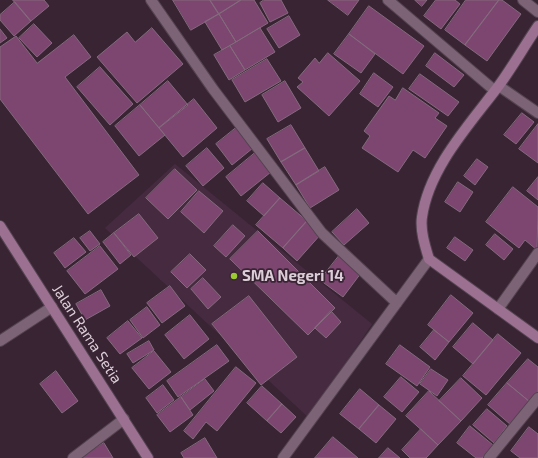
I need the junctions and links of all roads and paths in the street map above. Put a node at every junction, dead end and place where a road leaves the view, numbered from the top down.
1 (151, 0) edge
2 (388, 0) edge
3 (523, 0) edge
4 (538, 12) edge
5 (538, 26) edge
6 (496, 88) junction
7 (538, 113) edge
8 (0, 226) edge
9 (538, 252) edge
10 (429, 259) junction
11 (397, 303) junction
12 (52, 307) junction
13 (498, 309) junction
14 (538, 338) edge
15 (0, 341) edge
16 (538, 398) edge
17 (124, 419) junction
18 (73, 458) edge
19 (148, 458) edge
20 (283, 458) edge
21 (489, 458) edge

1 - 11 street
2 - 6 street
3 - 4 street
5 - 6 street
6 - 7 street
6 - 10 street
8 - 12 street, Jalan Rama Setia
9 - 13 street
10 - 11 street
10 - 13 street
11 - 20 street
12 - 15 street
12 - 17 street, Jalan Rama Setia
13 - 14 street
16 - 21 street
17 - 18 street
17 - 19 street, Jalan Rama Setia

